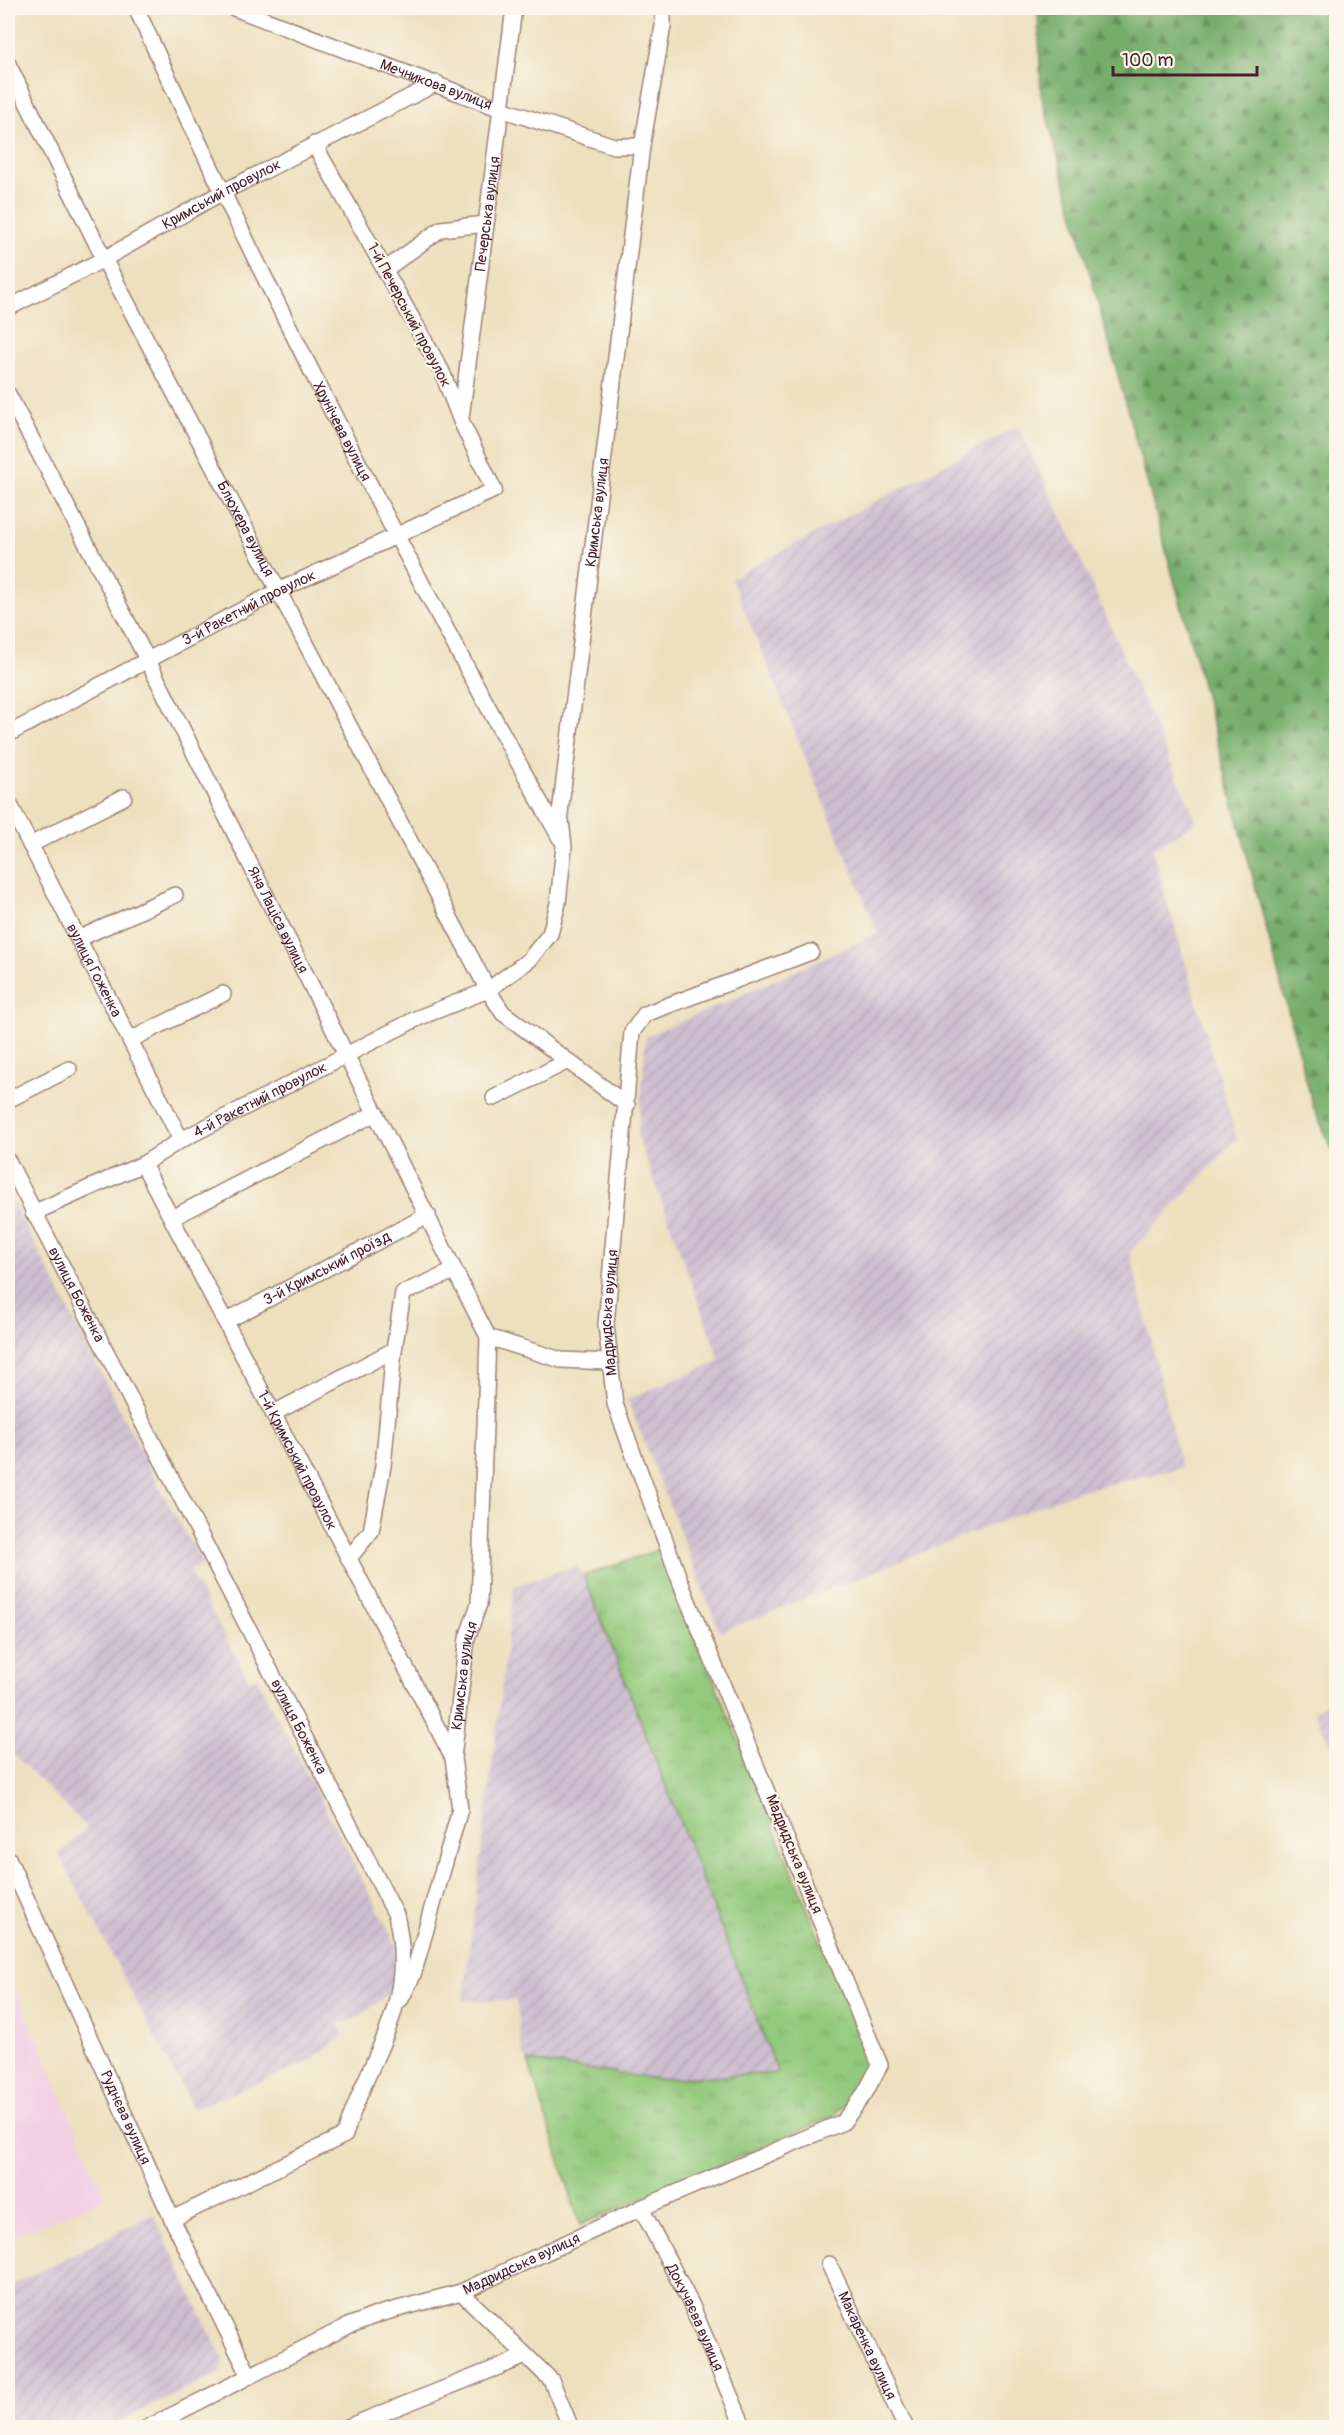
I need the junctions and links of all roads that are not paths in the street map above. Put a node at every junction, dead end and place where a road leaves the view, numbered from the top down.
1 (136, 8) edge
2 (234, 8) edge
3 (514, 8) edge
4 (663, 8) edge
5 (8, 64) edge
6 (437, 83) junction
7 (501, 109) junction
8 (314, 144) junction
9 (642, 146) junction
10 (221, 193) junction
11 (485, 224) junction
12 (104, 259) junction
13 (386, 269) junction
14 (8, 308) edge
15 (8, 394) edge
16 (461, 421) junction
17 (494, 490) joint
18 (394, 535) junction
19 (278, 591) junction
20 (147, 659) junction
21 (8, 734) edge
22 (124, 797) dead end
23 (8, 801) edge
24 (30, 844) junction
25 (564, 846) junction
26 (175, 895) dead end
27 (78, 939) junction
28 (811, 951) dead end
29 (488, 990) junction
30 (223, 994) dead end
31 (130, 1040) junction
32 (346, 1055) junction
33 (568, 1060) junction
34 (69, 1069) dead end
35 (494, 1098) dead end
36 (8, 1100) edge
37 (627, 1105) junction
38 (376, 1113) junction
39 (181, 1140) junction
40 (8, 1161) edge
41 (142, 1164) junction
42 (33, 1213) junction
43 (428, 1215) junction
44 (172, 1218) junction
45 (454, 1271) junction
46 (226, 1321) junction
47 (488, 1337) junction
48 (394, 1350) junction
49 (608, 1362) junction
50 (274, 1413) junction
51 (350, 1557) junction
52 (453, 1758) junction
53 (8, 1858) edge
54 (398, 2005) junction
55 (641, 2208) junction
56 (172, 2218) junction
57 (829, 2264) dead end
58 (461, 2292) junction
59 (526, 2356) junction
60 (249, 2375) junction
61 (376, 2416) edge
62 (173, 2422) edge
63 (147, 2427) edge
64 (345, 2427) edge
65 (572, 2427) edge
66 (744, 2427) edge
67 (906, 2427) edge

1 - 10 street, Хрунічева вулиця
2 - 6 street, Мечникова вулиця
3 - 7 street, Печерська вулиця
4 - 9 street, Кримська вулиця
5 - 12 street, Блюхера вулиця
6 - 7 street, Мечникова вулиця
6 - 8 street, Кримський провулок
7 - 9 street, Мечникова вулиця
7 - 11 street, Печерська вулиця
8 - 10 street, Кримський провулок
8 - 13 street, 1-й Печерський провулок
9 - 25 street, Кримська вулиця
10 - 12 street, Кримський провулок
10 - 18 street, Хрунічева вулиця
11 - 13 street
11 - 16 street, Печерська вулиця
12 - 14 street, Кримський провулок
12 - 19 street, Блюхера вулиця
13 - 16 street, 1-й Печерський провулок
15 - 20 street, Яна Лаціса вулиця
16 - 17 street, 1-й Печерський провулок
17 - 18 street, 3-й Ракетний провулок
18 - 19 street, 3-й Ракетний провулок
18 - 25 street, Хрунічева вулиця
19 - 20 street, 3-й Ракетний провулок
19 - 29 street, Блюхера вулиця
20 - 21 street, 3-й Ракетний провулок
20 - 32 street, Яна Лаціса вулиця
22 - 24 street
23 - 24 street, вулиця Гоженка
24 - 27 street, вулиця Гоженка
25 - 29 street, Кримська вулиця
26 - 27 street
27 - 31 street, вулиця Гоженка
28 - 37 street, Мадридська вулиця
29 - 32 street, 4-й Ракетний провулок
29 - 33 street, Блюхера вулиця
30 - 31 street
31 - 39 street, вулиця Гоженка
32 - 38 street, Яна Лаціса вулиця
32 - 39 street, 4-й Ракетний провулок
33 - 35 street
33 - 37 street, Блюхера вулиця
34 - 36 street
37 - 49 street, Мадридська вулиця
38 - 43 street, Яна Лаціса вулиця
38 - 44 street
39 - 41 street, 4-й Ракетний провулок
40 - 42 street, вулиця Боженка
41 - 42 street, 4-й Ракетний провулок
41 - 44 street, 1-й Кримський провулок
42 - 54 street, вулиця Боженка
43 - 45 street, Яна Лаціса вулиця
43 - 46 street, 3-й Кримський проїзд
44 - 46 street, 1-й Кримський провулок
45 - 47 street, Яна Лаціса вулиця
45 - 48 street
46 - 50 street, 1-й Кримський провулок
47 - 49 street
47 - 52 street, Кримська вулиця
48 - 50 street
48 - 51 street
49 - 55 street, Мадридська вулиця
50 - 51 street, 1-й Кримський провулок
51 - 52 street, 1-й Кримський провулок
52 - 54 street, Кримська вулиця
53 - 56 street, Руднєва вулиця
54 - 56 street, вулиця Боженка
55 - 58 street, Мадридська вулиця
55 - 66 street, Докучаєва вулиця
56 - 60 street, Руднєва вулиця
57 - 67 street, Макаренка вулиця
58 - 59 street
58 - 60 street, Мадридська вулиця
59 - 61 street
59 - 65 street
60 - 62 street, Мадридська вулиця
61 - 64 street
62 - 63 street, Мадридська вулиця

